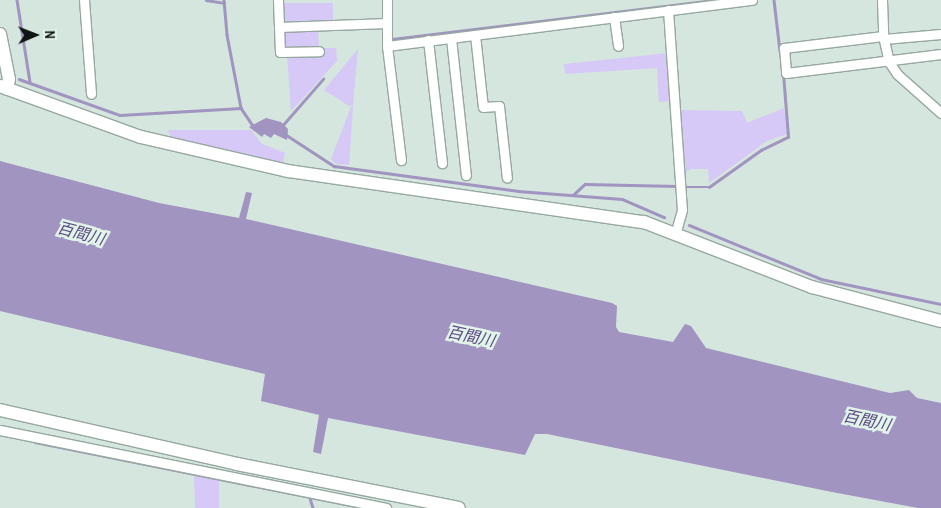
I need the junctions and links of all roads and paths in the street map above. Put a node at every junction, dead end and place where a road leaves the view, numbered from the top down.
1 (84, 0) edge
2 (278, 0) edge
3 (387, 0) edge
4 (752, 0) edge
5 (882, 0) edge
6 (738, 1) edge
7 (704, 3) edge
8 (668, 10) junction
9 (614, 17) junction
10 (384, 23) junction
11 (279, 27) junction
12 (0, 34) edge
13 (941, 34) edge
14 (475, 35) junction
15 (883, 37) junction
16 (451, 38) junction
17 (428, 40) junction
18 (387, 46) junction
19 (618, 46) dead end
20 (319, 51) dead end
21 (941, 54) edge
22 (889, 62) junction
23 (4, 81) edge
24 (91, 94) dead end
25 (941, 113) edge
26 (401, 160) dead end
27 (442, 164) dead end
28 (466, 175) dead end
29 (507, 178) dead end
30 (676, 231) junction
31 (941, 321) edge
32 (0, 410) edge
33 (0, 430) edge
34 (386, 508) edge
35 (459, 508) edge

1 - 24 street
2 - 11 street
3 - 10 street
4 - 6 street
5 - 15 street
6 - 7 street
7 - 8 street
8 - 9 street
8 - 30 street
9 - 14 street
9 - 19 street
10 - 11 street
10 - 18 street
11 - 20 street
12 - 23 street
13 - 15 street
14 - 16 street
14 - 29 street
15 - 22 street
15 - 22 street
16 - 17 street
16 - 28 street
17 - 18 street
17 - 27 street
18 - 26 street
21 - 22 street
22 - 25 street
23 - 30 street
30 - 31 street
32 - 35 street
33 - 34 street

